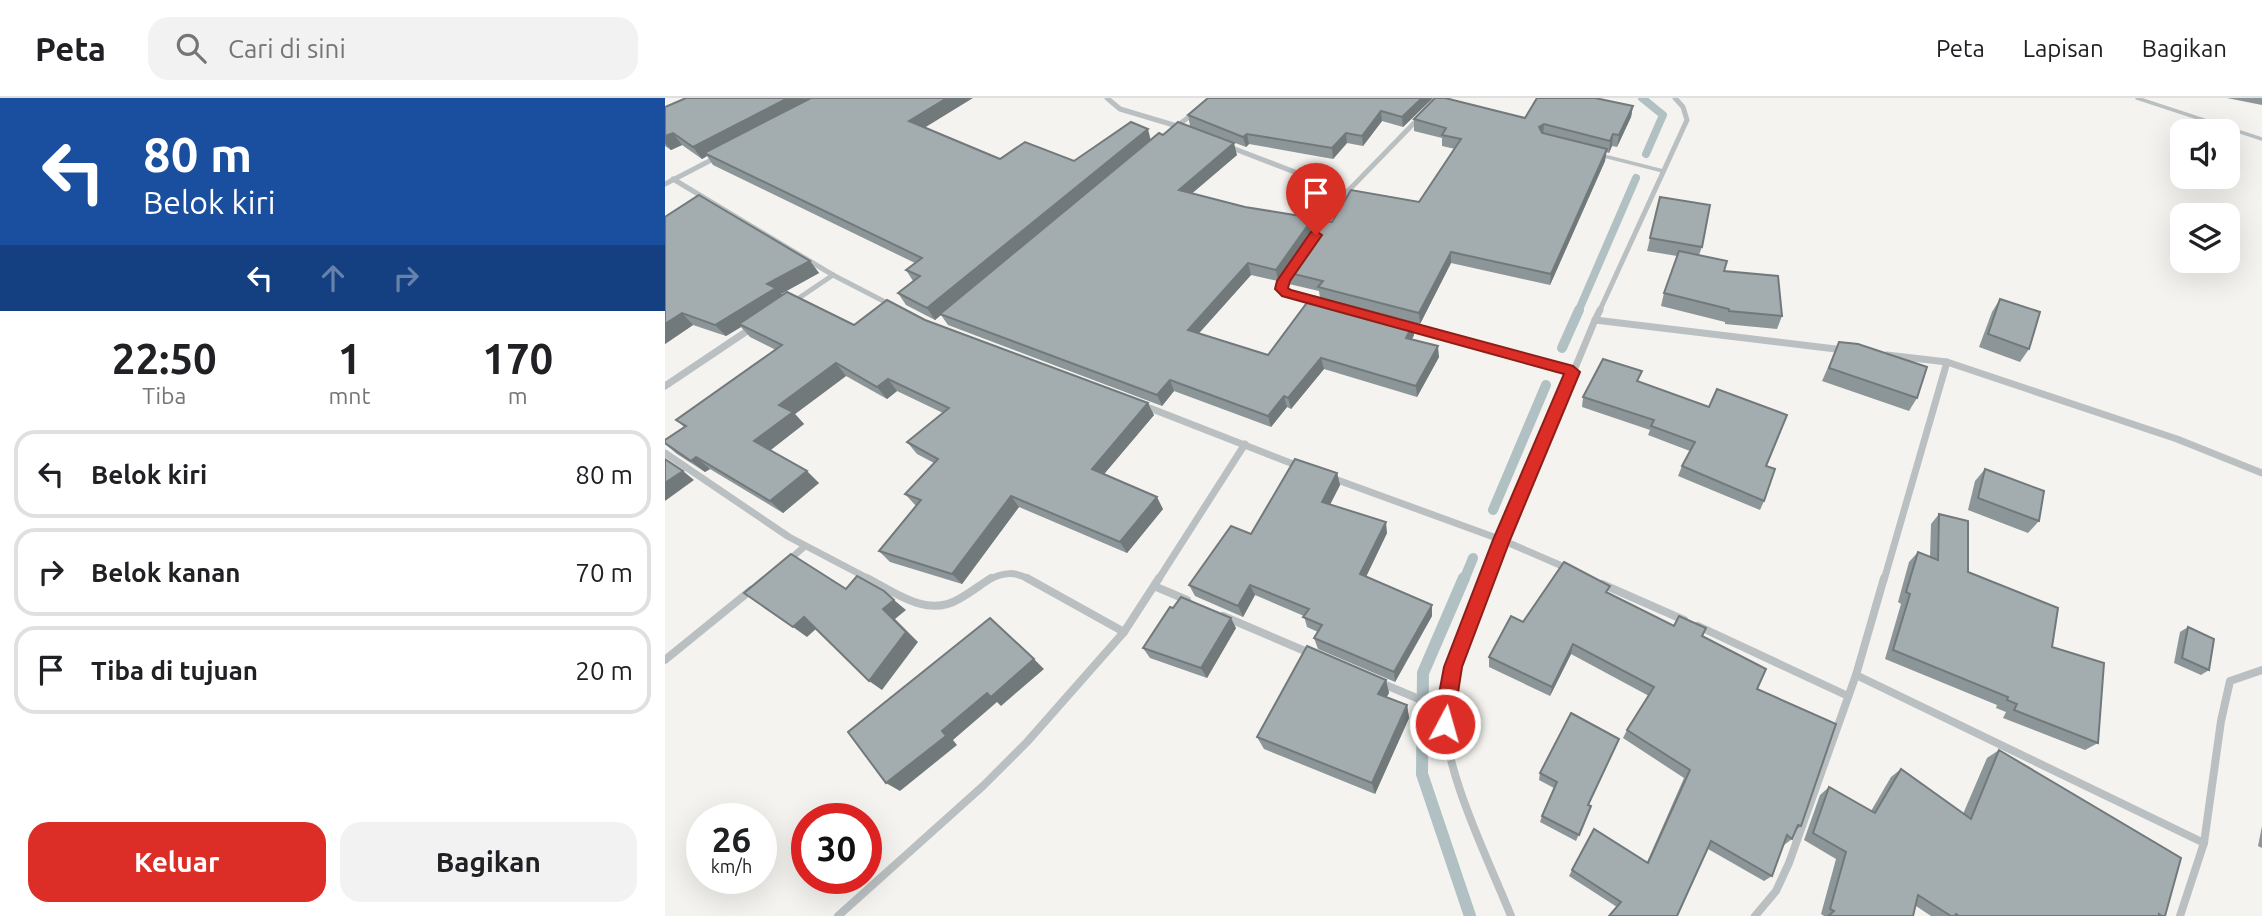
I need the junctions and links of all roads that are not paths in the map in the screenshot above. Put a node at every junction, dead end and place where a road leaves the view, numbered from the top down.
1 (1107, 98) edge
2 (1675, 98) edge
3 (2137, 98) edge
4 (1204, 105) edge
5 (1423, 113) edge
6 (1174, 128) junction
7 (1188, 130) edge
8 (2262, 139) edge
9 (1221, 143) edge
10 (722, 154) edge
11 (1596, 154) edge
12 (1663, 172) junction
13 (673, 179) junction
14 (665, 184) edge
15 (1347, 192) junction
16 (1316, 235) edge
17 (1295, 264) edge
18 (833, 275) junction
19 (1324, 304) edge
20 (788, 305) edge
21 (901, 310) edge
22 (766, 319) edge
23 (1595, 320) junction
24 (1402, 325) edge
25 (1853, 351) edge
26 (1880, 354) edge
27 (1947, 362) junction
28 (1573, 372) junction
29 (665, 386) edge
30 (1129, 400) edge
31 (1245, 444) junction
32 (665, 453) edge
33 (1303, 468) edge
34 (2262, 473) edge
35 (1328, 477) edge
36 (1502, 540) junction
37 (806, 546) junction
38 (784, 564) edge
39 (1577, 573) edge
40 (1590, 579) edge
41 (762, 581) edge
42 (1154, 586) junction
43 (1192, 603) edge
44 (1217, 613) edge
45 (1124, 632) junction
46 (1318, 656) edge
47 (665, 660) edge
48 (2262, 670) edge
49 (1856, 675) junction
50 (1369, 678) edge
51 (1849, 696) junction
52 (1445, 710) junction
53 (2204, 843) junction
54 (838, 916) edge
55 (1511, 916) edge
56 (1755, 916) edge
57 (2180, 916) edge

1 - 6 street
2 - 12 street
3 - 8 lane
4 - 6 street
5 - 15 street
6 - 7 street
9 - 15 street
10 - 13 street
11 - 12 lane
12 - 23 street
13 - 14 street
13 - 18 street
15 - 16 street
17 - 19 street
18 - 20 street
18 - 21 street
22 - 29 street
23 - 25 street
23 - 28 street
24 - 28 street
26 - 27 street
27 - 34 street
27 - 49 street
28 - 36 street
30 - 31 street
31 - 33 street
31 - 42 street
32 - 37 street
35 - 36 street
36 - 39 street
36 - 52 street
37 - 38 street
37 - 45 street
40 - 51 street
41 - 47 street
42 - 43 street
42 - 45 street
44 - 46 street
45 - 54 street
48 - 53 street
49 - 51 street
49 - 53 street
50 - 52 street
51 - 56 street
52 - 55 street
53 - 57 street

